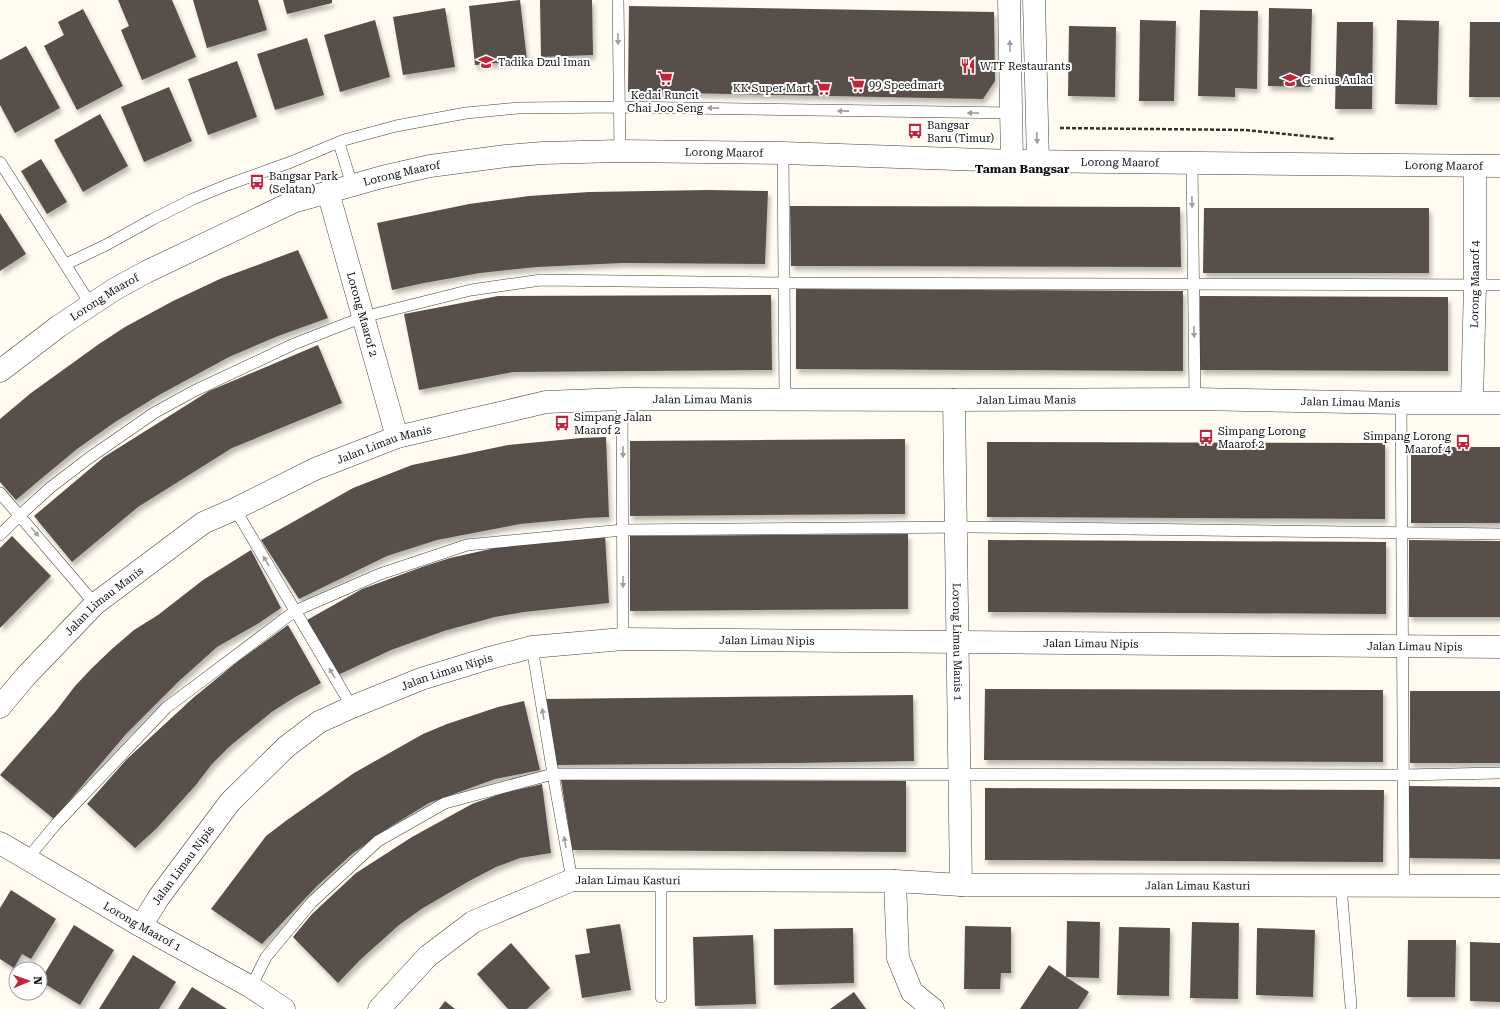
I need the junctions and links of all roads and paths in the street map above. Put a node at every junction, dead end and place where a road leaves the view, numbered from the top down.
1 (618, 0) edge
2 (1009, 0) edge
3 (1034, 0) edge
4 (619, 107) junction
5 (1012, 113) junction
6 (339, 143) junction
7 (620, 151) junction
8 (783, 153) junction
9 (1012, 161) junction
10 (0, 162) edge
11 (1038, 162) junction
12 (1192, 163) junction
13 (1475, 166) junction
14 (1500, 166) edge
15 (352, 185) junction
16 (328, 192) junction
17 (66, 264) junction
18 (784, 283) junction
19 (1193, 284) junction
20 (1475, 285) junction
21 (1500, 285) edge
22 (91, 305) junction
23 (363, 317) junction
24 (0, 371) edge
25 (622, 399) junction
26 (1195, 399) junction
27 (785, 400) junction
28 (954, 400) junction
29 (1472, 402) junction
30 (1500, 402) edge
31 (1400, 403) junction
32 (397, 437) junction
33 (0, 493) edge
34 (235, 509) junction
35 (20, 515) junction
36 (956, 527) junction
37 (623, 530) junction
38 (1401, 533) junction
39 (1500, 534) edge
40 (0, 535) edge
41 (95, 604) junction
42 (295, 611) junction
43 (623, 639) junction
44 (958, 642) junction
45 (1402, 646) junction
46 (532, 647) junction
47 (1500, 647) edge
48 (352, 707) junction
49 (0, 708) edge
50 (1500, 773) edge
51 (553, 774) junction
52 (960, 775) junction
53 (1403, 775) junction
54 (0, 843) edge
55 (28, 858) junction
56 (572, 880) junction
57 (661, 880) junction
58 (895, 881) junction
59 (961, 884) junction
60 (1341, 886) junction
61 (1404, 886) junction
62 (1500, 886) edge
63 (141, 926) junction
64 (251, 987) junction
65 (661, 997) dead end
66 (1351, 1006) dead end
67 (284, 1009) edge
68 (379, 1009) edge
69 (933, 1009) edge

1 -> 4 lane
5 -> 2 street
3 -> 11 street
5 -> 4 lane
4 - 6 lane
4 - 7 lane
5 - 9 street
6 - 15 lane
6 - 17 lane
7 - 8 street, Lorong Maarof
7 - 15 street, Lorong Maarof
8 - 9 street, Lorong Maarof
8 - 18 lane
9 - 11 street, Lorong Maarof
10 - 17 lane
11 - 12 street, Lorong Maarof
12 - 13 street, Lorong Maarof
12 -> 19 lane
13 - 14 street, Lorong Maarof
13 - 20 street, Lorong Maarof 4
15 - 16 street, Lorong Maarof
16 - 22 street, Lorong Maarof
16 - 23 street, Lorong Maarof 2
17 - 22 lane
18 - 19 lane
18 - 23 lane
18 - 27 lane
19 - 20 lane
19 -> 26 lane
20 - 21 lane
20 - 29 street, Lorong Maarof 4
22 - 24 street, Lorong Maarof
23 - 32 street, Lorong Maarof 2
23 - 35 lane
25 - 27 street, Jalan Limau Manis
25 - 32 street, Jalan Limau Manis
25 -> 37 lane
26 - 28 street, Jalan Limau Manis
26 - 31 street, Jalan Limau Manis
27 - 28 street, Jalan Limau Manis
28 - 36 street, Lorong Limau Manis 1
29 - 30 street, Jalan Limau Manis
29 - 31 street, Jalan Limau Manis
31 - 38 lane
32 - 34 street, Jalan Limau Manis
33 - 35 lane
34 - 41 street, Jalan Limau Manis
42 -> 34 lane
35 - 40 lane
35 -> 41 lane
36 - 37 lane
36 - 38 lane
36 - 44 street, Lorong Limau Manis 1
37 - 42 lane
37 -> 43 lane
38 - 39 lane
38 - 45 lane
41 - 49 street, Jalan Limau Manis
48 -> 42 lane
42 - 55 lane
43 - 44 street, Jalan Limau Nipis
43 - 46 street, Jalan Limau Nipis
44 - 45 street, Jalan Limau Nipis
44 - 52 street, Lorong Limau Manis 1
45 - 47 street, Jalan Limau Nipis
45 - 53 lane
46 - 48 street, Jalan Limau Nipis
51 -> 46 lane
48 - 63 street, Jalan Limau Nipis
50 - 53 lane
51 - 52 lane
56 -> 51 lane
51 - 64 lane
52 - 53 lane
52 - 59 street, Lorong Limau Manis 1
53 - 61 lane
54 - 55 street, Lorong Maarof 1
55 - 63 street, Lorong Maarof 1
56 - 57 street, Jalan Limau Kasturi
56 - 68 street, Jalan Limau Kasturi
57 - 58 street, Jalan Limau Kasturi
57 - 65 lane
58 - 59 street, Jalan Limau Kasturi
58 - 69 street
59 - 60 street, Jalan Limau Kasturi
60 - 61 street, Jalan Limau Kasturi
60 - 66 lane
61 - 62 street, Jalan Limau Kasturi
63 - 64 street, Lorong Maarof 1
64 - 67 street, Lorong Maarof 1

